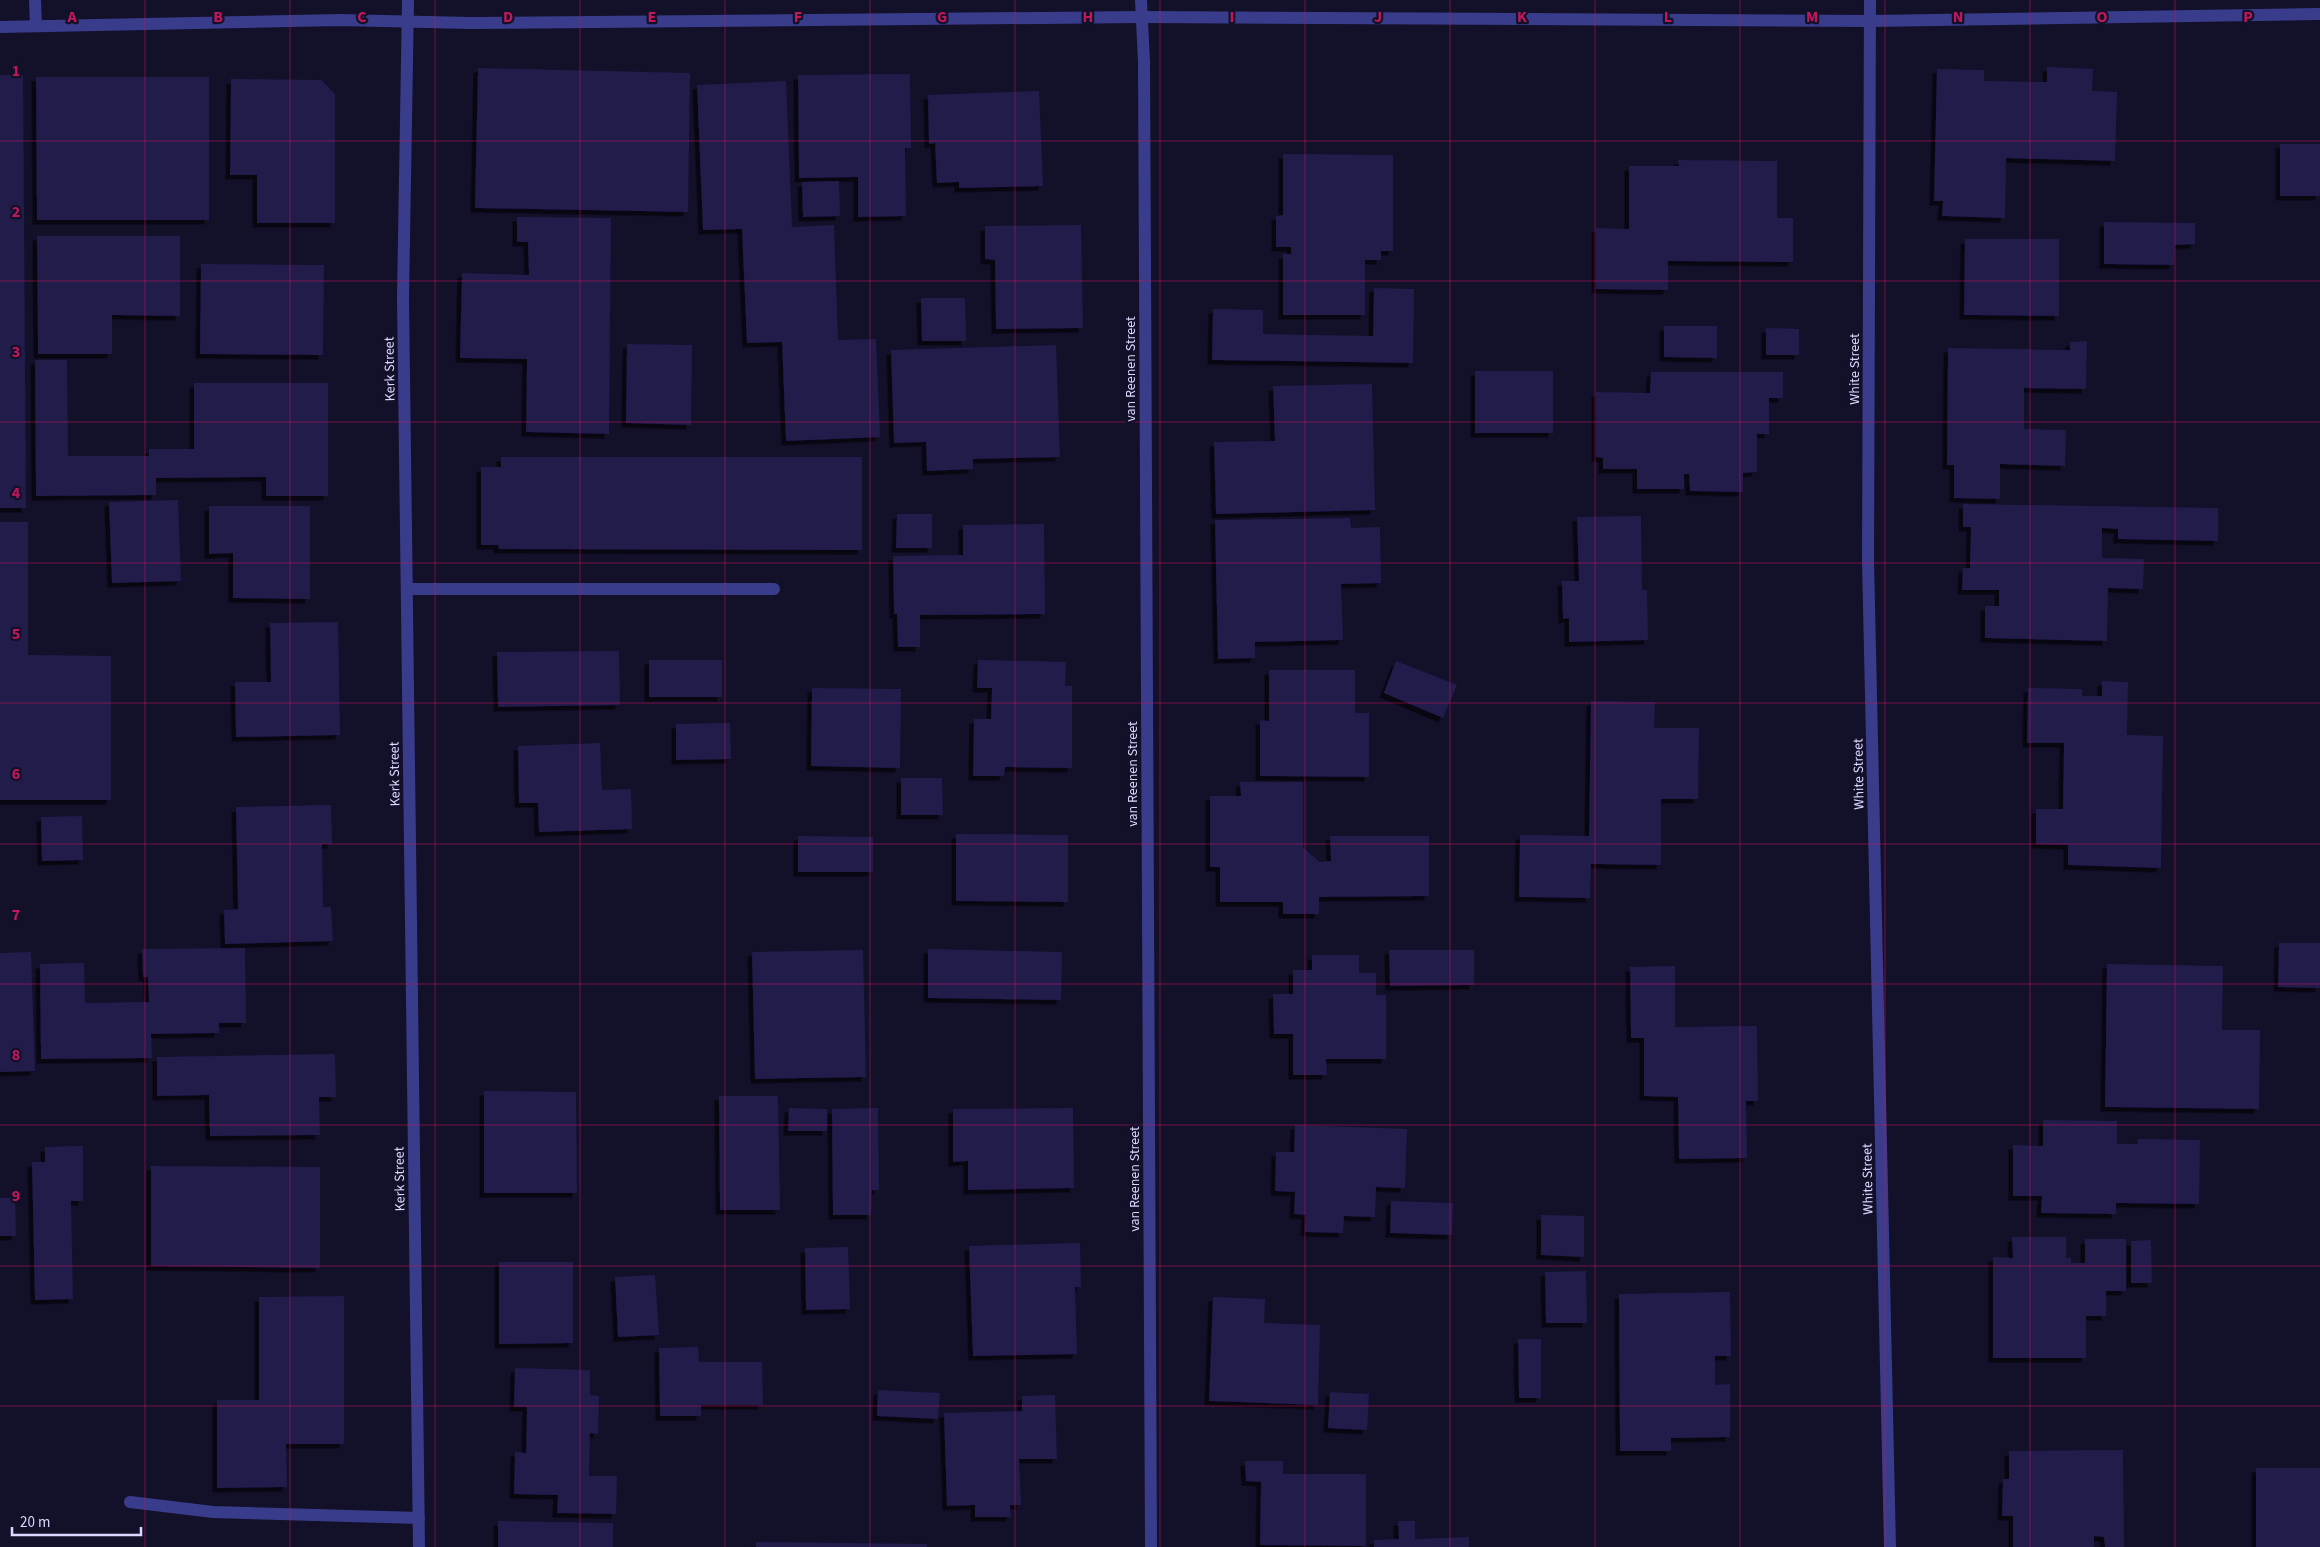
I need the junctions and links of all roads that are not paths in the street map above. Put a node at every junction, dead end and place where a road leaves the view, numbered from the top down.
1 (35, 0) edge
2 (408, 0) edge
3 (1141, 0) edge
4 (1870, 0) edge
5 (2320, 14) edge
6 (1143, 17) junction
7 (408, 21) junction
8 (1870, 21) junction
9 (36, 26) junction
10 (0, 27) edge
11 (407, 589) junction
12 (774, 589) dead end
13 (130, 1502) dead end
14 (419, 1518) junction
15 (419, 1547) edge
16 (1151, 1547) edge
17 (1890, 1547) edge

1 - 9 street
2 - 7 street, Kerk Street
3 - 6 street, van Reenen Street
4 - 8 street, White Street
5 - 8 street
6 - 7 street
6 - 8 street
6 - 16 street, van Reenen Street
7 - 9 street
7 - 11 street, Kerk Street
8 - 17 street, White Street
9 - 10 street
11 - 12 street
11 - 14 street, Kerk Street
13 - 14 street
14 - 15 street, Kerk Street

